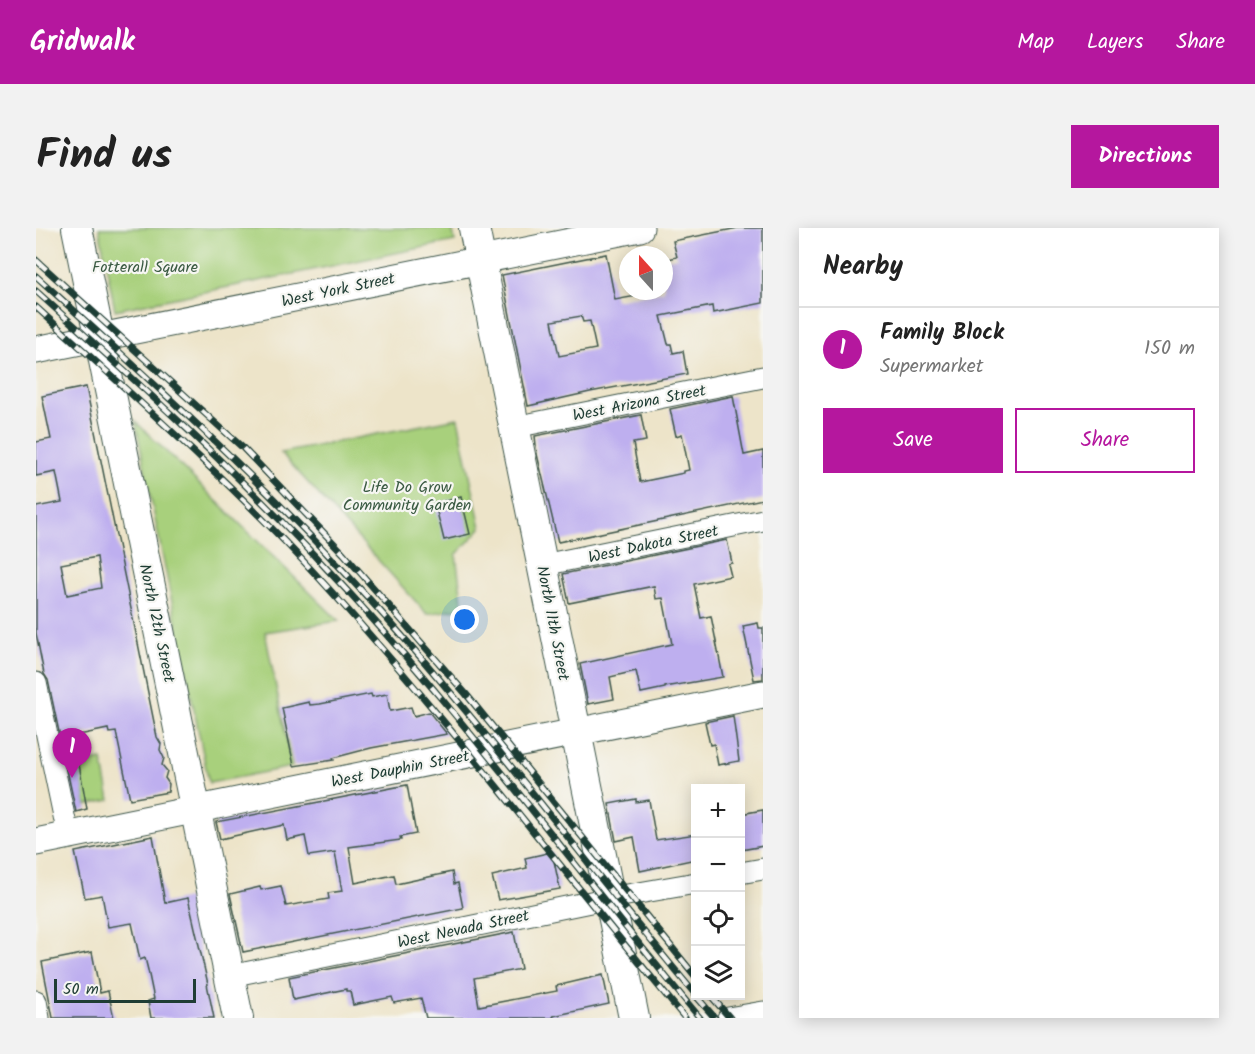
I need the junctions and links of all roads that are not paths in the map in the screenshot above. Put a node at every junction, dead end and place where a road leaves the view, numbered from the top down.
1 (77, 228) edge
2 (474, 228) edge
3 (640, 228) edge
4 (481, 260) junction
5 (99, 338) junction
6 (36, 350) edge
7 (763, 377) edge
8 (515, 427) junction
9 (763, 520) edge
10 (543, 565) junction
11 (36, 683) edge
12 (763, 694) edge
13 (577, 732) junction
14 (196, 809) junction
15 (68, 835) junction
16 (36, 842) edge
17 (763, 869) edge
18 (745, 872) edge
19 (691, 884) edge
20 (610, 898) junction
21 (230, 976) junction
22 (36, 1001) edge
23 (763, 1012) edge
24 (39, 1018) edge
25 (238, 1018) edge
26 (634, 1018) edge
27 (728, 1018) edge

1 - 5 main road, North 12th Street
2 - 4 main road, North 11th Street
3 - 4 street, West York Street
4 - 5 street, West York Street
4 - 8 main road, North 11th Street
5 - 6 street, West York Street
5 - 14 main road, North 12th Street
7 - 8 street, West Arizona Street
8 - 10 main road, North 11th Street
9 - 10 street, West Dakota Street
10 - 13 main road, North 11th Street
11 - 15 street
12 - 13 street, West Dauphin Street
13 - 14 street, West Dauphin Street
13 - 20 main road, North 11th Street
14 - 15 street, West Dauphin Street
14 - 21 main road, North 12th Street
15 - 16 street, West Dauphin Street
17 - 18 street
19 - 20 street, West Nevada Street
20 - 21 street, West Nevada Street
20 - 26 main road, North 11th Street
21 - 25 main road, North 12th Street
22 - 24 street
23 - 27 street

